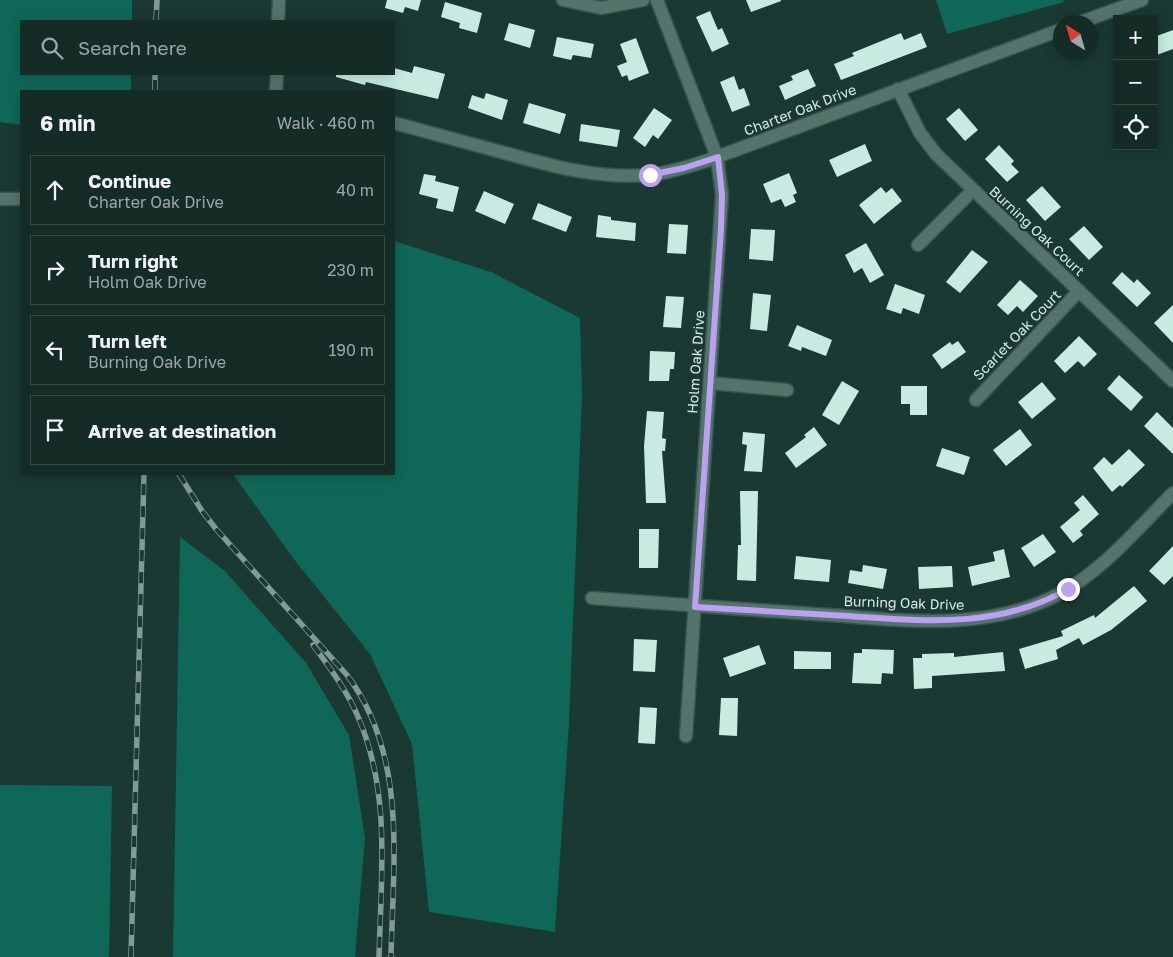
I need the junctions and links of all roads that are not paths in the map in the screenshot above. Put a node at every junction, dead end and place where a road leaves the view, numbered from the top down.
1 (279, 0) edge
2 (563, 0) edge
3 (643, 0) edge
4 (657, 0) edge
5 (1142, 0) edge
6 (1098, 16) edge
7 (278, 20) edge
8 (1053, 33) edge
9 (277, 75) edge
10 (898, 89) junction
11 (276, 90) edge
12 (395, 123) edge
13 (718, 157) junction
14 (972, 191) junction
15 (0, 199) edge
16 (18, 199) dead end
17 (918, 245) dead end
18 (1079, 292) junction
19 (1173, 381) edge
20 (710, 383) junction
21 (787, 390) dead end
22 (976, 400) dead end
23 (1173, 493) edge
24 (592, 598) dead end
25 (695, 607) junction
26 (686, 736) dead end

1 - 7 street
2 - 3 street
4 - 13 street, Holm Oak Drive
5 - 6 street
8 - 10 street, Charter Oak Drive
9 - 11 street
10 - 13 street, Charter Oak Drive
10 - 14 street, Burning Oak Court
12 - 13 street, Charter Oak Drive
13 - 20 street, Holm Oak Drive
14 - 17 street
14 - 18 street, Burning Oak Court
15 - 16 street
18 - 19 street, Burning Oak Court
18 - 22 street, Scarlet Oak Court
20 - 21 street
20 - 25 street, Holm Oak Drive
23 - 25 street, Burning Oak Drive
24 - 25 street, Burning Oak Drive
25 - 26 street, Holm Oak Drive

